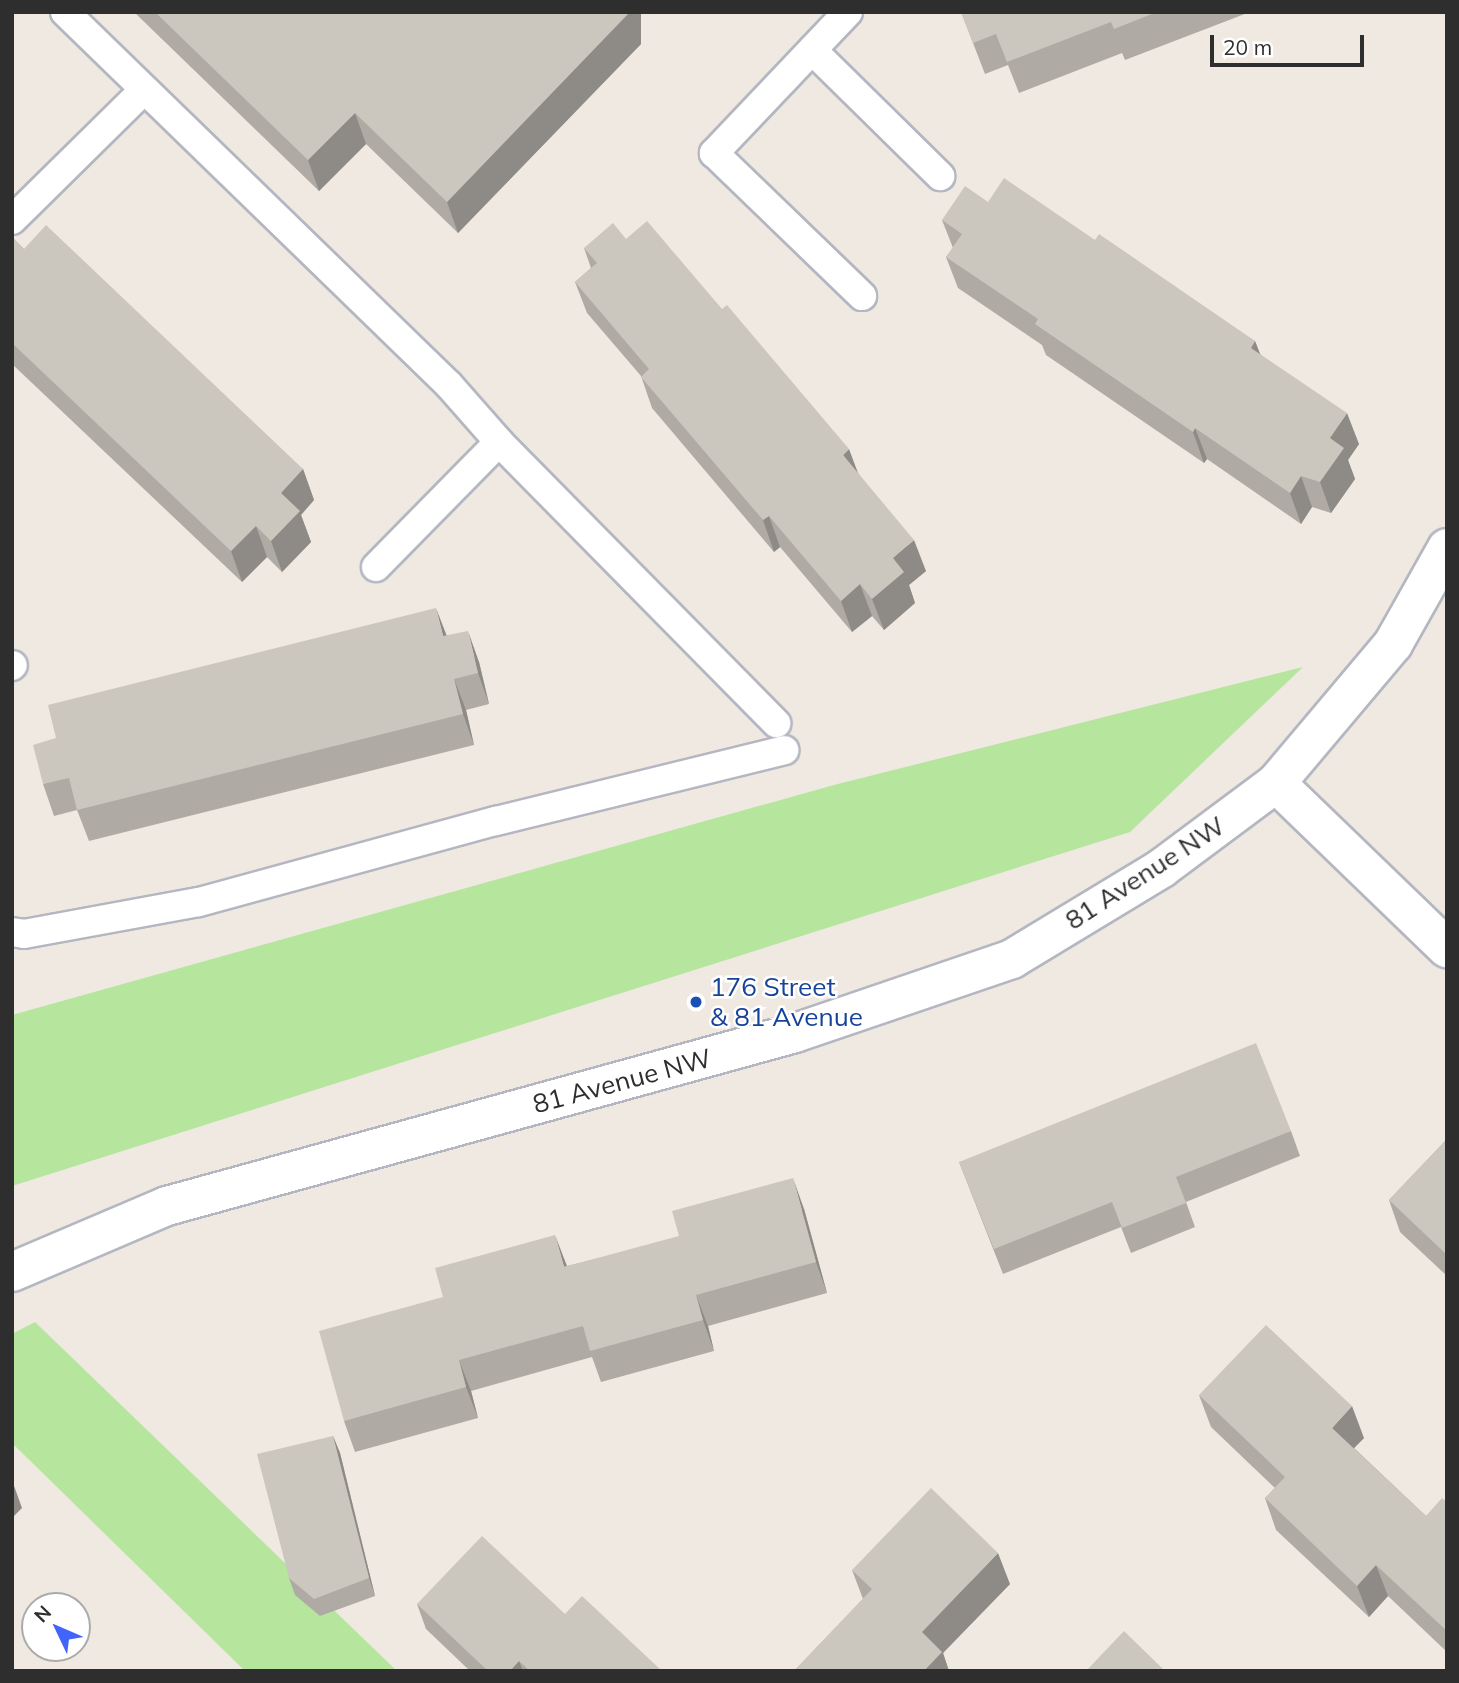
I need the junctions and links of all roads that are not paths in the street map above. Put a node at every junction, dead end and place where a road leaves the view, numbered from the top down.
1 (65, 12) edge
2 (848, 12) edge
3 (812, 50) junction
4 (145, 90) junction
5 (940, 176) dead end
6 (12, 220) edge
7 (862, 296) dead end
8 (499, 442) junction
9 (1447, 548) edge
10 (376, 567) dead end
11 (776, 723) dead end
12 (784, 750) dead end
13 (1276, 783) junction
14 (12, 932) edge
15 (1447, 948) edge
16 (12, 1272) edge

1 - 4 lane
2 - 3 lane
3 - 5 lane
3 - 7 lane
4 - 6 lane
4 - 8 lane
8 - 10 lane
8 - 11 lane
9 - 13 street, 81 Avenue NW
12 - 14 lane
13 - 15 street
13 - 16 street, 81 Avenue NW

